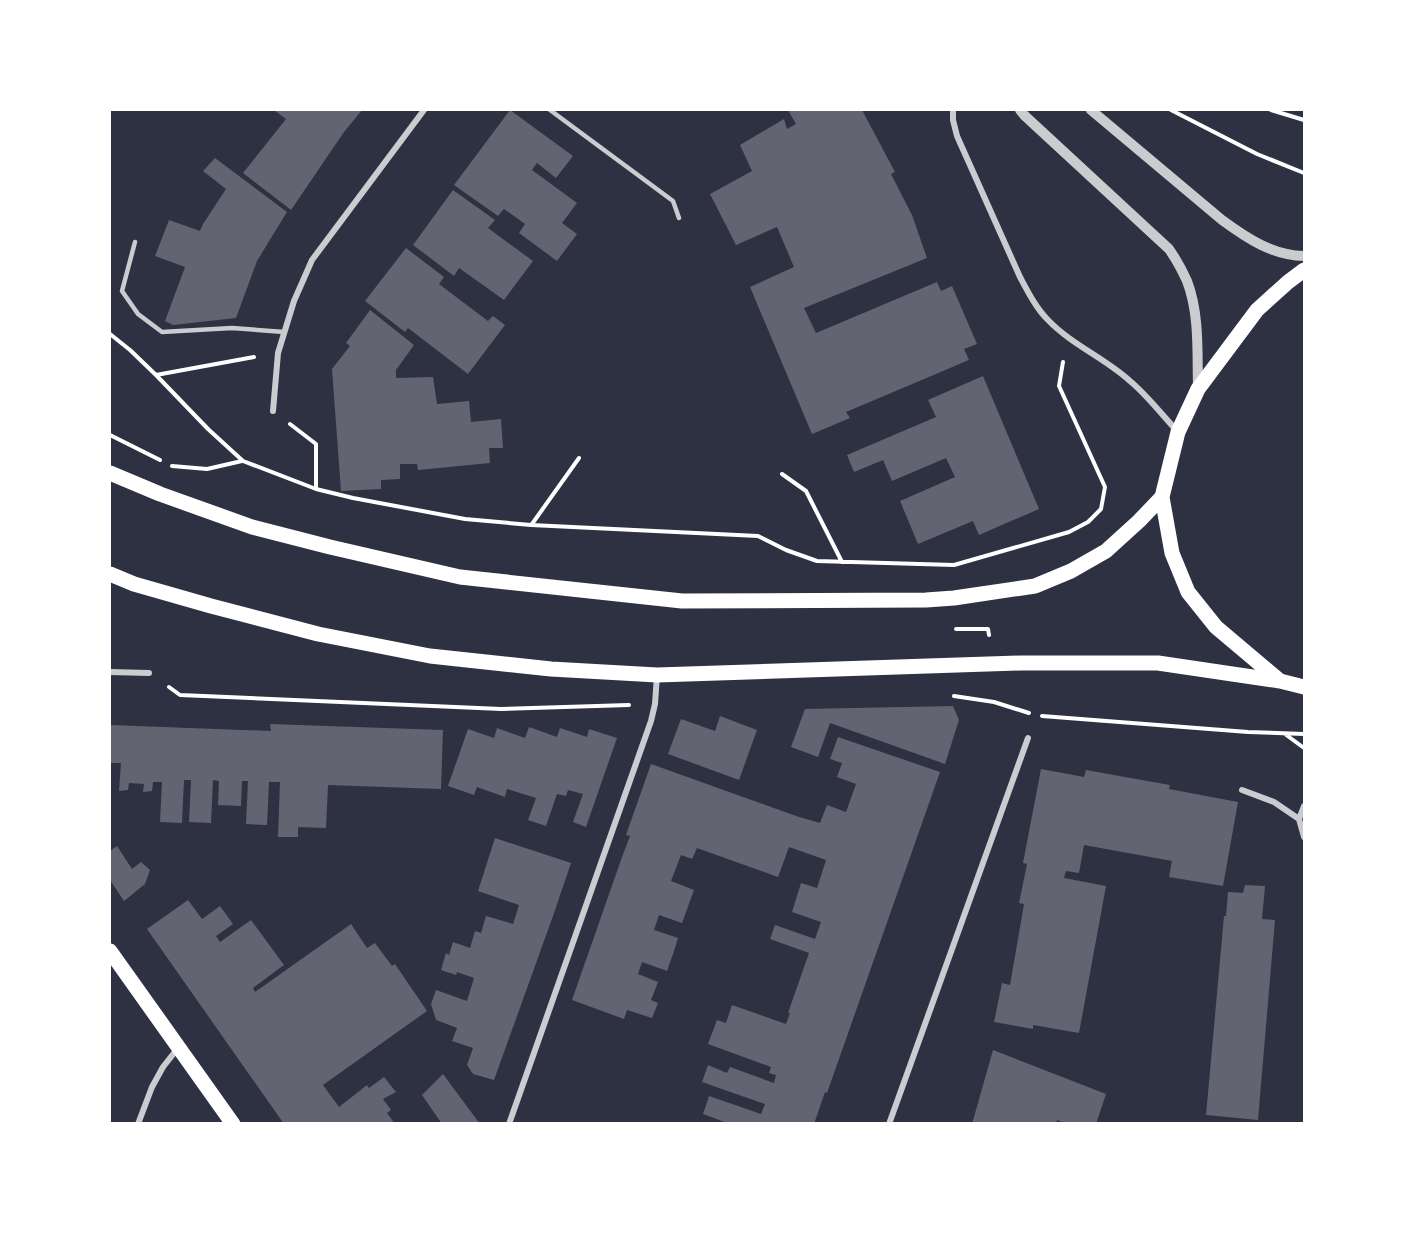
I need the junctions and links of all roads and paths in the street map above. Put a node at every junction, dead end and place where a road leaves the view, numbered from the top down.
1 (423, 110) edge
2 (550, 110) edge
3 (953, 110) edge
4 (1020, 110) edge
5 (1091, 110) edge
6 (1171, 110) edge
7 (1271, 110) edge
8 (1305, 120) edge
9 (1305, 173) edge
10 (680, 218) dead end
11 (135, 242) dead end
12 (1305, 256) edge
13 (1305, 270) edge
14 (284, 332) junction
15 (110, 334) edge
16 (278, 353) junction
17 (156, 375) junction
18 (1059, 386) dead end
19 (1198, 389) junction
20 (273, 411) joint
21 (1178, 432) junction
22 (110, 435) edge
23 (579, 458) dead end
24 (162, 460) dead end
25 (243, 461) junction
26 (172, 465) dead end
27 (110, 473) edge
28 (782, 474) dead end
29 (316, 489) junction
30 (1162, 497) junction
31 (531, 525) junction
32 (842, 562) junction
33 (954, 565) junction
34 (110, 574) edge
35 (954, 598) junction
36 (992, 665) junction
37 (110, 672) edge
38 (149, 673) dead end
39 (657, 675) junction
40 (1280, 681) junction
41 (1305, 687) edge
42 (180, 695) dead end
43 (627, 706) dead end
44 (1284, 733) junction
45 (1305, 735) edge
46 (1028, 738) dead end
47 (1305, 748) edge
48 (1242, 790) dead end
49 (1305, 806) edge
50 (1299, 819) junction
51 (1305, 837) edge
52 (110, 951) edge
53 (178, 1048) junction
54 (138, 1124) edge
55 (233, 1124) edge
56 (509, 1124) edge
57 (889, 1124) edge

1 - 14 street
2 - 10 lane
3 - 21 street
4 - 19 street
5 - 12 street
6 - 9 path
7 - 8 path
11 - 14 lane
13 - 19 main road
14 - 16 street
15 - 17 path
16 - 17 path
16 - 20 street
17 - 25 path
18 - 33 path
19 - 21 main road
20 - 29 path
21 - 30 main road
22 - 24 path
23 - 31 path
25 - 26 path
25 - 29 path
27 - 35 main road
28 - 32 path
29 - 31 path
30 - 35 main road
30 - 40 main road
31 - 32 path
32 - 33 path
33 - 35 path
34 - 39 main road
35 - 36 path
36 - 39 main road
36 - 40 main road
36 - 44 path
37 - 38 street
39 - 56 street
40 - 41 main road
42 - 43 path
44 - 45 path
44 - 47 path
46 - 57 street
48 - 50 street
49 - 50 street
50 - 51 street
52 - 53 main road
53 - 54 street
53 - 55 main road

